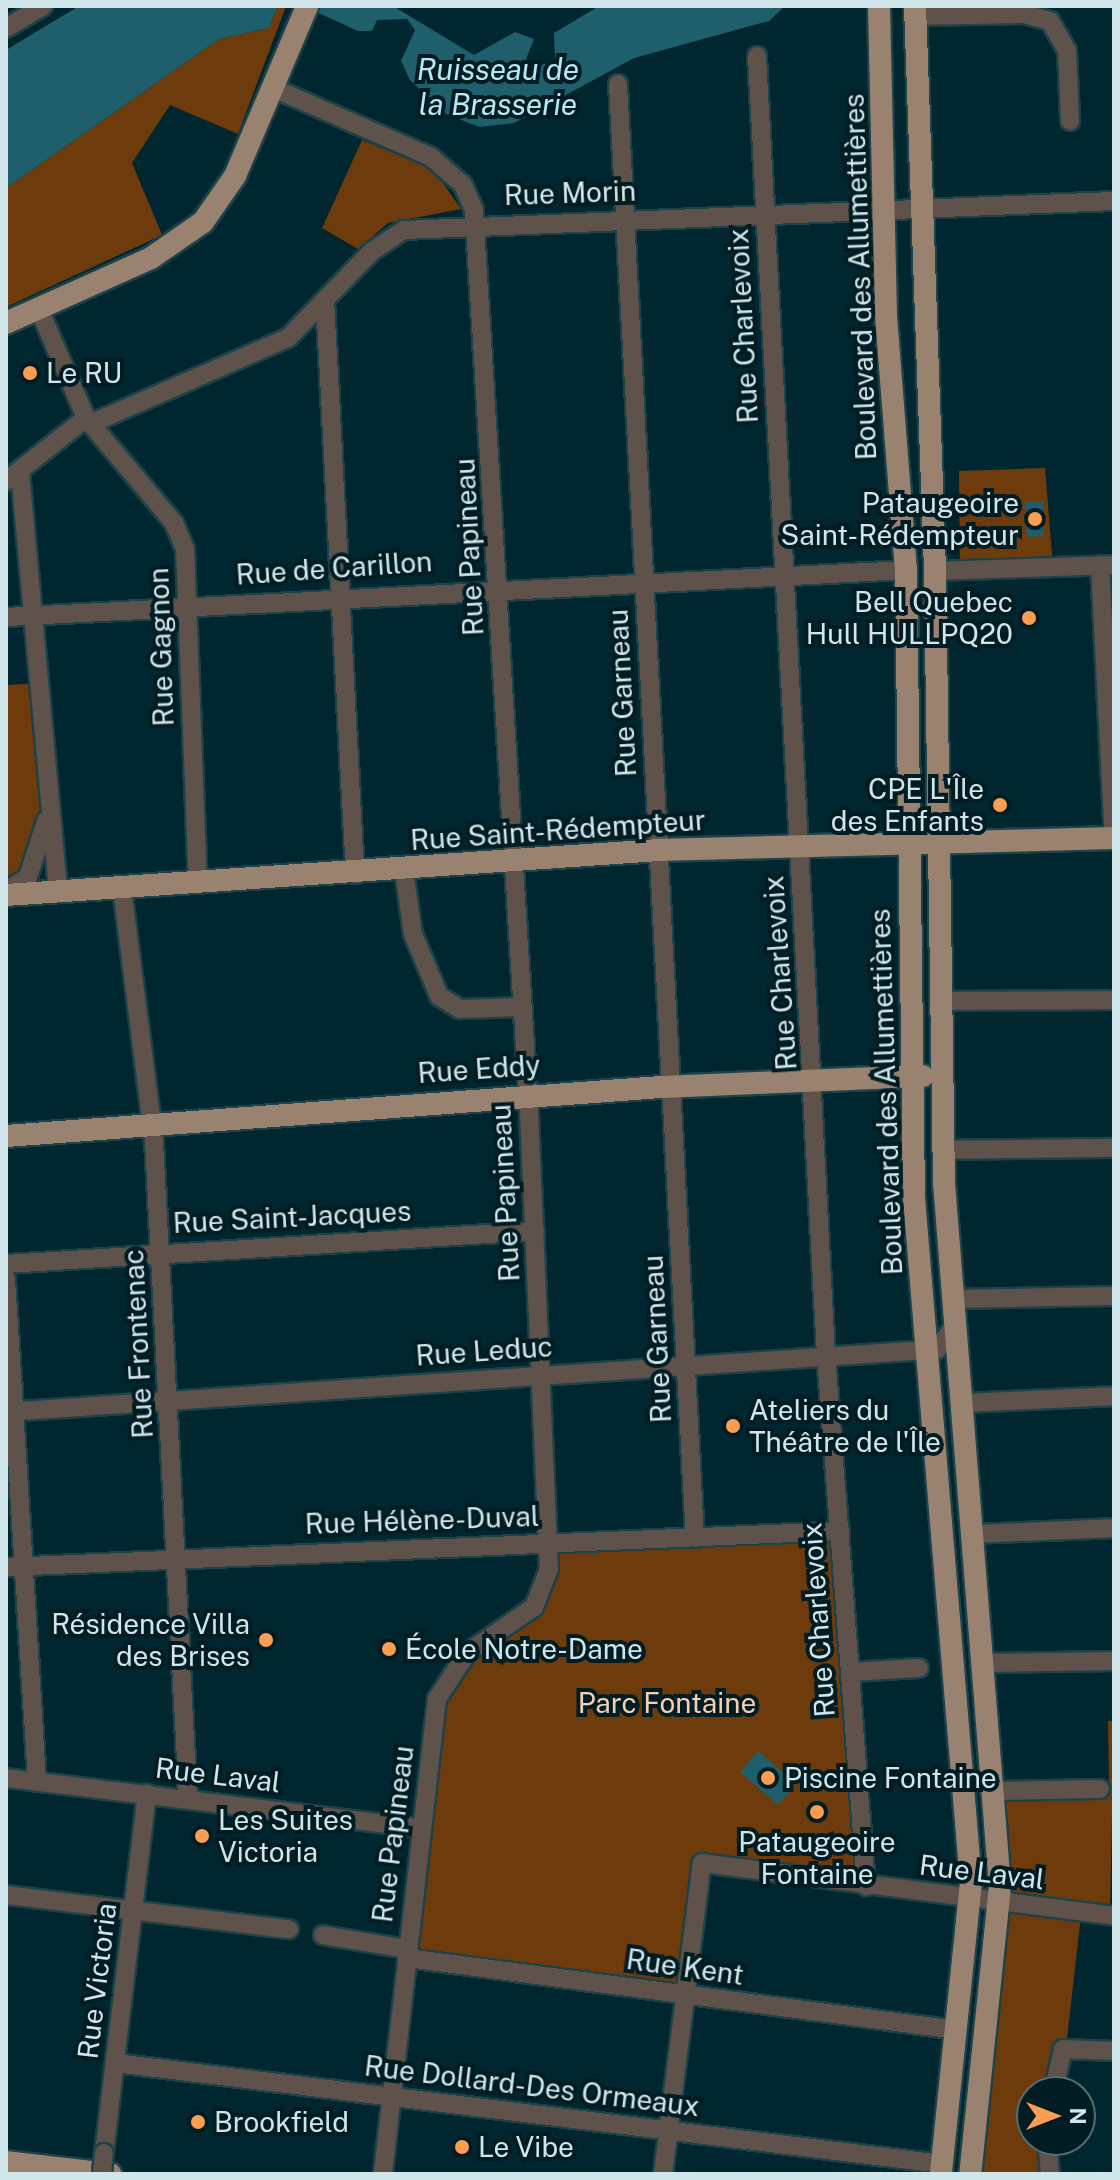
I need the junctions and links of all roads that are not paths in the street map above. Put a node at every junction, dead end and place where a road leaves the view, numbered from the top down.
1 (43, 6) edge
2 (879, 6) edge
3 (305, 11) edge
4 (915, 11) edge
5 (6, 28) edge
6 (757, 56) dead end
7 (618, 84) dead end
8 (273, 88) junction
9 (1070, 121) dead end
10 (1114, 201) edge
11 (919, 210) junction
12 (884, 211) junction
13 (765, 217) junction
14 (628, 218) junction
15 (478, 225) junction
16 (325, 300) junction
17 (39, 309) junction
18 (6, 323) edge
19 (88, 421) junction
20 (13, 476) edge
21 (1107, 565) edge
22 (906, 570) junction
23 (935, 571) junction
24 (786, 576) junction
25 (644, 578) junction
26 (500, 586) junction
27 (340, 595) junction
28 (189, 607) junction
29 (29, 616) junction
30 (6, 617) edge
31 (49, 806) junction
32 (1114, 838) edge
33 (940, 844) junction
34 (910, 845) junction
35 (800, 847) junction
36 (660, 850) junction
37 (515, 862) junction
38 (404, 871) junction
39 (355, 874) junction
40 (198, 884) junction
41 (122, 888) junction
42 (58, 892) junction
43 (6, 893) edge
44 (1114, 1000) edge
45 (942, 1001) junction
46 (523, 1007) junction
47 (941, 1048) junction
48 (910, 1077) junction
49 (814, 1081) junction
50 (674, 1086) junction
51 (528, 1096) junction
52 (152, 1124) junction
53 (6, 1136) edge
54 (1114, 1148) edge
55 (943, 1150) junction
56 (535, 1231) junction
57 (162, 1253) junction
58 (6, 1264) edge
59 (6, 1279) edge
60 (1114, 1296) edge
61 (953, 1299) junction
62 (955, 1326) junction
63 (926, 1350) junction
64 (826, 1355) junction
65 (686, 1365) junction
66 (541, 1375) junction
67 (1114, 1396) edge
68 (168, 1401) junction
69 (962, 1403) junction
70 (10, 1412) edge
71 (1114, 1528) edge
72 (840, 1531) junction
73 (973, 1534) junction
74 (695, 1538) junction
75 (549, 1543) junction
76 (176, 1558) junction
77 (14, 1567) edge
78 (1114, 1661) edge
79 (983, 1663) junction
80 (919, 1668) dead end
81 (850, 1672) junction
82 (6, 1778) edge
83 (37, 1782) junction
84 (1100, 1789) dead end
85 (995, 1791) junction
86 (147, 1794) junction
87 (188, 1799) junction
88 (422, 1828) junction
89 (866, 1886) junction
90 (6, 1895) edge
91 (971, 1900) junction
92 (1000, 1903) junction
93 (135, 1910) junction
94 (1114, 1916) edge
95 (289, 1929) dead end
96 (323, 1935) dead end
97 (407, 1954) junction
98 (685, 1995) junction
99 (957, 2030) junction
100 (1114, 2051) edge
101 (115, 2063) junction
102 (1057, 2076) edge
103 (391, 2097) junction
104 (668, 2131) junction
105 (6, 2162) edge
106 (107, 2164) edge
107 (941, 2169) edge
108 (102, 2174) edge
109 (383, 2174) edge
110 (663, 2174) edge
111 (970, 2174) edge

1 - 5 street
2 - 12 main road, Boulevard des Allumettières
3 - 8 main road
4 - 9 street
4 - 11 main road, Boulevard des Allumettières
6 - 13 street, Rue Charlevoix
7 - 14 street, Rue Garneau
8 - 15 street, Rue Papineau
8 - 17 main road
10 - 11 street, Rue Morin
11 - 12 street, Rue Morin
11 - 23 main road, Boulevard des Allumettières
12 - 13 street, Rue Morin
12 - 22 main road, Boulevard des Allumettières
13 - 14 street, Rue Morin
13 - 24 street, Rue Charlevoix
14 - 15 street, Rue Morin
14 - 25 street, Rue Garneau
15 - 16 street, Rue Morin
15 - 26 street, Rue Papineau
16 - 19 street, Rue Morin
16 - 27 street
17 - 18 main road
17 - 19 street, Rue Gagnon
19 - 20 street, Rue Morin
19 - 28 street, Rue Gagnon
20 - 29 street
21 - 23 street
21 - 32 street
22 - 24 street, Rue de Carillon
22 - 34 main road, Boulevard des Allumettières
23 - 33 main road, Boulevard des Allumettières
24 - 25 street, Rue de Carillon
24 - 35 street, Rue Charlevoix
25 - 26 street, Rue de Carillon
25 - 36 street, Rue Garneau
26 - 27 street, Rue de Carillon
26 - 37 street, Rue Papineau
27 - 28 street, Rue de Carillon
27 - 39 street
28 - 29 street, Rue de Carillon
28 - 40 street, Rue Gagnon
29 - 30 street, Rue de Carillon
29 - 31 street
31 - 42 street
31 - 43 street
32 - 33 main road, Rue Saint-Rédempteur
33 - 34 main road, Rue Saint-Rédempteur
33 - 45 main road, Boulevard des Allumettières
34 - 35 main road, Rue Saint-Rédempteur
34 - 48 main road, Boulevard des Allumettières
35 - 36 main road, Rue Saint-Rédempteur
35 - 49 street, Rue Charlevoix
36 - 37 main road, Rue Saint-Rédempteur
36 - 50 street, Rue Garneau
37 - 38 main road, Rue Saint-Rédempteur
37 - 46 street, Rue Papineau
38 - 39 main road, Rue Saint-Rédempteur
38 - 46 street
39 - 40 main road, Rue Saint-Rédempteur
40 - 41 main road, Rue Saint-Rédempteur
41 - 42 main road, Rue Saint-Rédempteur
41 - 52 street, Rue Frontenac
42 - 43 main road, Rue Saint-Rédempteur
44 - 45 street
45 - 47 main road, Boulevard des Allumettières
46 - 51 street, Rue Papineau
47 - 48 main road
47 - 55 main road, Boulevard des Allumettières
48 - 49 main road, Rue Eddy
48 - 63 main road, Boulevard des Allumettières
49 - 50 main road, Rue Eddy
49 - 64 street, Rue Charlevoix
50 - 51 main road, Rue Eddy
50 - 65 street, Rue Garneau
51 - 52 main road, Rue Eddy
51 - 56 street, Rue Papineau
52 - 53 main road, Rue Eddy
52 - 57 street, Rue Frontenac
54 - 55 street
55 - 61 main road, Boulevard des Allumettières
56 - 57 street, Rue Saint-Jacques
56 - 66 street, Rue Papineau
57 - 58 street, Rue Saint-Jacques
57 - 68 street, Rue Frontenac
59 - 70 street
60 - 61 street
61 - 62 main road, Boulevard des Allumettières
62 - 63 street
62 - 69 main road, Boulevard des Allumettières
63 - 64 street, Rue Leduc
63 - 91 main road, Boulevard des Allumettières
64 - 65 street, Rue Leduc
64 - 72 street, Rue Charlevoix
65 - 66 street, Rue Leduc
65 - 74 street, Rue Garneau
66 - 68 street, Rue Leduc
66 - 75 street, Rue Papineau
67 - 69 street
68 - 70 street, Rue Leduc
68 - 76 street, Rue Frontenac
69 - 73 main road, Boulevard des Allumettières
70 - 77 street
71 - 73 street
72 - 74 street, Rue Hélène-Duval
72 - 81 street, Rue Charlevoix
73 - 79 main road, Boulevard des Allumettières
74 - 75 street, Rue Hélène-Duval
75 - 76 street, Rue Hélène-Duval
75 - 88 street, Rue Papineau
76 - 77 street, Rue Hélène-Duval
76 - 87 street, Rue Frontenac
77 - 83 street
78 - 79 street
79 - 85 main road, Boulevard des Allumettières
80 - 81 street
81 - 89 street, Rue Charlevoix
82 - 83 street, Rue Laval
83 - 86 street, Rue Laval
84 - 85 street
85 - 92 main road, Boulevard des Allumettières
86 - 87 street, Rue Laval
86 - 93 street, Rue Victoria
87 - 88 street, Rue Laval
88 - 97 street, Rue Papineau
89 - 91 street, Rue Laval
89 - 98 street, Rue Laval
90 - 93 street
91 - 92 street, Rue Laval
91 - 99 main road, Boulevard des Allumettières
92 - 94 street, Rue Laval
92 - 111 main road, Boulevard des Allumettières
93 - 95 street
93 - 101 street, Rue Victoria
96 - 97 street, Rue Kent
97 - 98 street, Rue Kent
97 - 103 street, Rue Papineau
98 - 99 street, Rue Kent
98 - 104 street
99 - 107 main road, Boulevard des Allumettières
100 - 102 street
101 - 103 street, Rue Dollard-Des Ormeaux
101 - 106 street, Rue Victoria
103 - 104 street, Rue Dollard-Des Ormeaux
103 - 109 street, Rue Papineau
104 - 107 street, Rue Dollard-Des Ormeaux
104 - 110 street
105 - 106 main road
106 - 108 street, Rue Victoria, bridge

